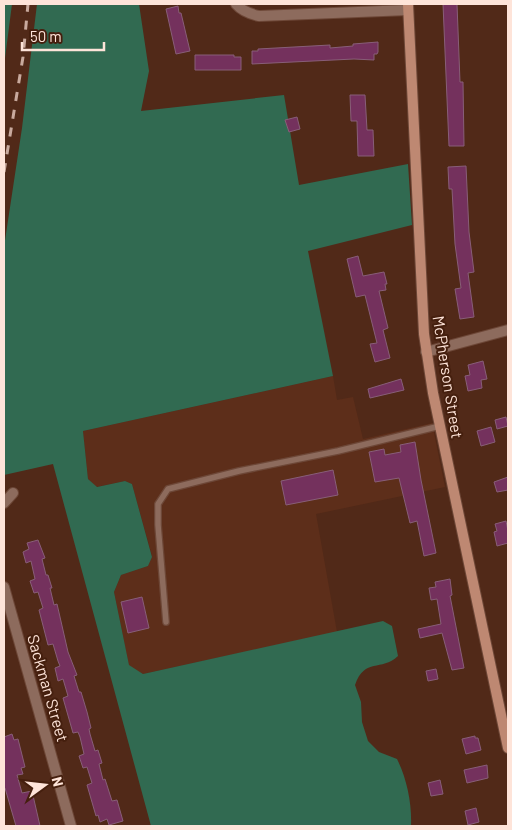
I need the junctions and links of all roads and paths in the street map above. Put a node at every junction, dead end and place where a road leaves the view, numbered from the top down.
1 (236, 4) edge
2 (408, 7) edge
3 (508, 330) edge
4 (426, 352) junction
5 (440, 426) junction
6 (14, 493) dead end
7 (4, 503) edge
8 (4, 587) edge
9 (166, 622) dead end
10 (508, 748) edge
11 (71, 826) edge

1 - 2 street
2 - 4 street, McPherson Street
3 - 4 street
4 - 5 street, McPherson Street
5 - 9 lane
5 - 10 street, McPherson Street
6 - 7 street
8 - 11 street, Sackman Street

